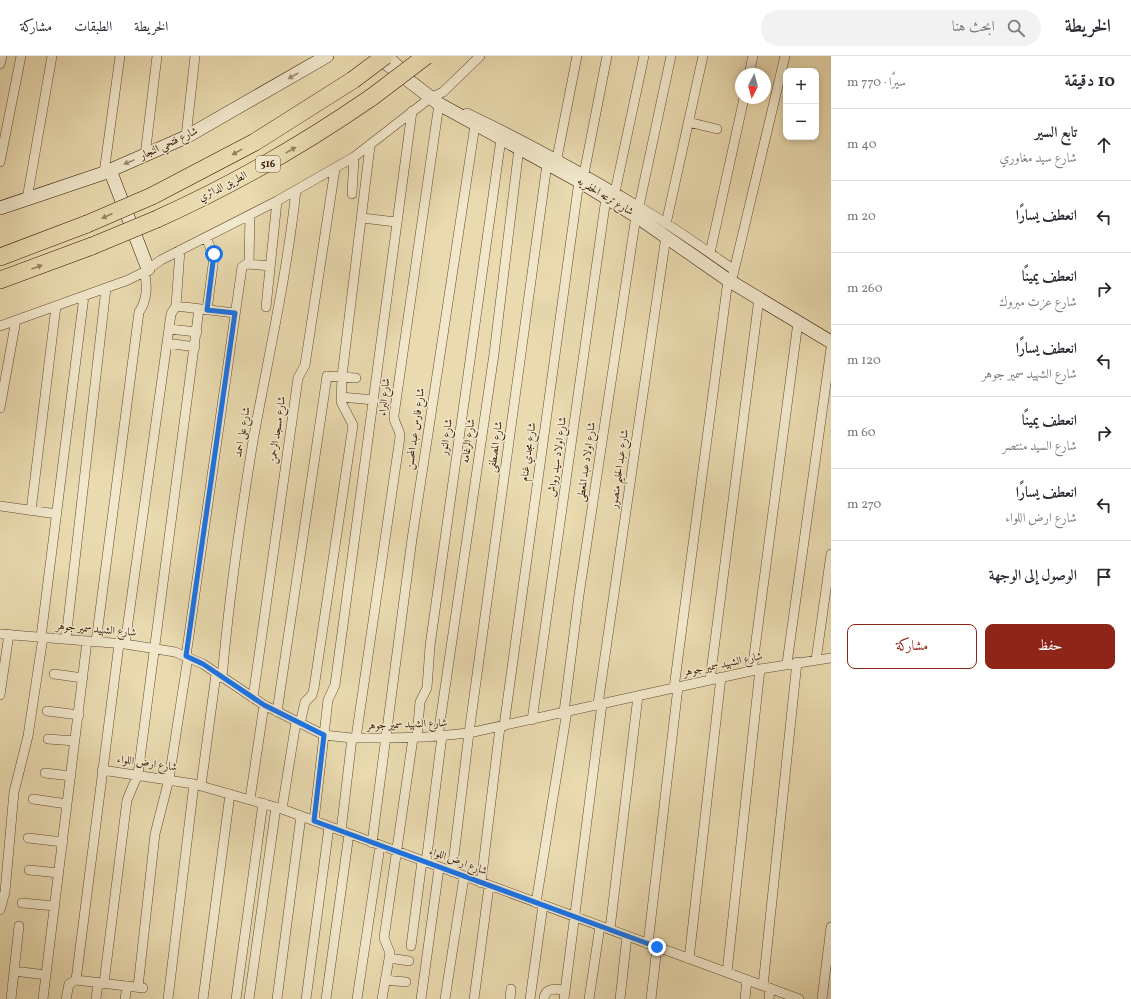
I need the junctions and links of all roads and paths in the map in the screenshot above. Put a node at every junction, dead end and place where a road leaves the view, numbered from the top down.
1 (2, 56) edge
2 (21, 56) edge
3 (52, 56) edge
4 (120, 56) edge
5 (157, 56) edge
6 (195, 56) edge
7 (327, 56) edge
8 (376, 56) edge
9 (385, 56) edge
10 (389, 56) edge
11 (426, 56) edge
12 (480, 56) edge
13 (578, 56) edge
14 (606, 56) edge
15 (644, 56) edge
16 (671, 56) edge
17 (703, 56) edge
18 (753, 56) edge
19 (785, 56) edge
20 (0, 64) edge
21 (750, 68) edge
22 (435, 99) junction
23 (743, 104) edge
24 (412, 111) junction
25 (688, 122) junction
26 (474, 125) junction
27 (717, 129) dead end
28 (186, 137) junction
29 (501, 139) junction
30 (370, 146) junction
31 (519, 148) junction
32 (145, 156) junction
33 (354, 157) junction
34 (552, 161) junction
35 (0, 162) edge
36 (335, 169) junction
37 (107, 172) junction
38 (582, 178) junction
39 (296, 190) junction
40 (352, 194) dead end
41 (610, 195) junction
42 (27, 199) junction
43 (277, 200) junction
44 (0, 208) edge
45 (638, 211) junction
46 (250, 215) junction
47 (362, 218) junction
48 (396, 222) junction
49 (666, 230) junction
50 (206, 237) junction
51 (180, 250) junction
52 (710, 253) junction
53 (0, 257) edge
54 (248, 264) junction
55 (270, 266) junction
56 (146, 271) junction
57 (731, 277) junction
58 (0, 280) edge
59 (106, 288) junction
60 (84, 296) junction
61 (759, 298) junction
62 (56, 306) junction
63 (176, 306) junction
64 (266, 308) dead end
65 (203, 309) junction
66 (235, 313) junction
67 (16, 320) junction
68 (798, 322) junction
69 (0, 326) edge
70 (169, 329) junction
71 (197, 332) junction
72 (831, 342) edge
73 (167, 343) junction
74 (195, 347) junction
75 (831, 348) edge
76 (342, 376) junction
77 (356, 378) dead end
78 (342, 397) junction
79 (374, 400) junction
80 (0, 408) edge
81 (0, 506) edge
82 (31, 511) junction
83 (58, 514) junction
84 (831, 554) edge
85 (4, 634) edge
86 (42, 637) junction
87 (66, 639) junction
88 (91, 641) junction
89 (122, 644) junction
90 (154, 648) junction
91 (187, 656) junction
92 (831, 658) edge
93 (816, 660) junction
94 (797, 662) junction
95 (787, 663) junction
96 (756, 670) junction
97 (54, 674) dead end
98 (219, 676) junction
99 (83, 678) junction
100 (721, 678) junction
101 (710, 680) junction
102 (676, 687) junction
103 (0, 695) edge
104 (638, 696) junction
105 (253, 698) junction
106 (600, 704) junction
107 (264, 705) junction
108 (47, 711) dead end
109 (277, 712) junction
110 (566, 712) junction
111 (78, 715) junction
112 (532, 720) junction
113 (298, 723) junction
114 (502, 727) junction
115 (469, 733) junction
116 (324, 735) junction
117 (440, 736) junction
118 (354, 738) junction
119 (387, 738) junction
120 (415, 738) junction
121 (48, 739) dead end
122 (75, 742) junction
123 (102, 770) junction
124 (45, 773) dead end
125 (138, 774) junction
126 (71, 776) junction
127 (169, 779) junction
128 (198, 785) junction
129 (230, 794) junction
130 (33, 799) dead end
131 (250, 799) junction
132 (263, 803) junction
133 (67, 804) junction
134 (279, 808) junction
135 (302, 816) junction
136 (314, 821) junction
137 (329, 827) junction
138 (345, 832) junction
139 (28, 838) dead end
140 (63, 842) junction
141 (376, 844) junction
142 (396, 852) junction
143 (424, 862) junction
144 (439, 868) junction
145 (29, 870) dead end
146 (452, 872) junction
147 (59, 873) junction
148 (464, 877) junction
149 (485, 885) junction
150 (22, 903) dead end
151 (540, 904) junction
152 (54, 906) junction
153 (0, 910) edge
154 (574, 916) junction
155 (19, 926) dead end
156 (600, 926) junction
157 (831, 927) edge
158 (610, 929) junction
159 (627, 936) junction
160 (411, 946) dead end
161 (653, 946) junction
162 (389, 958) junction
163 (689, 958) junction
164 (409, 961) dead end
165 (14, 971) junction
166 (727, 972) junction
167 (46, 975) junction
168 (76, 980) junction
169 (385, 980) junction
170 (748, 980) junction
171 (406, 982) dead end
172 (101, 983) junction
173 (126, 986) junction
174 (767, 987) junction
175 (512, 989) dead end
176 (565, 995) edge
177 (11, 999) edge
178 (43, 999) edge
179 (66, 999) edge
180 (96, 999) edge
181 (125, 999) edge
182 (168, 999) edge
183 (203, 999) edge
184 (236, 999) edge
185 (249, 999) edge
186 (277, 999) edge
187 (306, 999) edge
188 (326, 999) edge
189 (357, 999) edge
190 (382, 999) edge
191 (421, 999) edge
192 (445, 999) edge
193 (474, 999) edge
194 (510, 999) edge
195 (530, 999) edge
196 (544, 999) edge
197 (589, 999) edge
198 (620, 999) edge
199 (651, 999) edge
200 (745, 999) edge
201 (769, 999) edge
202 (797, 999) edge
203 (822, 999) edge

1 - 20 street
2 - 35 street
3 - 42 street
4 - 37 street
5 - 32 street
6 - 28 street
7 -> 28 street, شارع فتحي النجار
8 - 22 street, شارع ترعه الحفريه
9 -> 53 highway, 516, bridge
10 - 22 street, شارع ترعه الحفريه
58 -> 11 highway, الطريق الدائري / 516, bridge
12 - 22 street
13 - 34 street, شارع المصطفى
14 - 38 street, شارع مجدي غنام
15 - 41 street, شارع اولاد سيد رواش
16 - 45 street, شارع اولاد عبد المعطى
17 - 25 street, شارع عبد الحليم منصور
18 - 21 street
19 - 57 street
22 - 24 street
22 - 26 street, شارع ترعه الحفريه
22 - 34 street, شارع ترعه الحفريه
22 - 118 street, شارع البراء
23 - 52 street
24 - 30 street
24 - 48 street
25 - 27 street
25 - 49 street, شارع عبد الحليم منصور
26 - 29 street, شارع ترعه الحفريه
26 - 119 street, شارع فارس عبد المحسن
28 - 32 street, شارع فتحي النجار
29 - 31 street, شارع ترعه الحفريه
29 - 120 street, شارع النور
30 - 33 street
30 - 47 street
31 - 34 street, شارع ترعه الحفريه
31 - 117 street, شارع الرغامه
32 -> 37 street, شارع فتحي النجار
33 - 36 street
33 - 40 street
34 - 38 street, شارع ترعه الحفريه
34 - 115 street, شارع المصطفى
36 - 39 street
36 - 105 street, شارع مسجد الرحمن
37 - 42 street, شارع فتحي النجار
37 - 56 street
38 - 41 street, شارع ترعه الحفريه
38 - 114 street, شارع مجدي غنام
39 - 43 street
39 - 98 street, شارع على احمد
41 - 45 street, شارع ترعه الحفريه
41 - 112 street, شارع اولاد سيد رواش
42 - 44 street, شارع فتحي النجار
43 - 46 street
43 - 55 street
45 - 49 street, شارع ترعه الحفريه
45 - 110 street, شارع اولاد عبد المعطى
46 - 50 street
46 - 54 street
47 - 48 street
47 - 76 street
48 - 79 street
49 - 52 street, شارع ترعه الحفريه
49 - 57 street, شارع ترعه الحفريه
49 - 106 street, شارع عبد الحليم منصور
50 - 51 street
50 - 65 street
51 - 56 street
51 - 63 street
52 - 57 street, شارع ترعه الحفريه
54 - 55 street
54 - 66 street
55 - 64 street
56 - 59 street
56 - 88 street
57 - 61 street, شارع ترعه الحفريه
57 - 102 street
59 - 60 street
59 - 87 street
60 - 62 street
60 - 83 street
61 - 68 street, شارع ترعه الحفريه
61 - 101 street
62 - 67 street
62 - 82 street
63 - 65 street
63 - 70 street
65 - 66 street
65 - 71 street
66 - 91 street
67 - 69 street
67 - 80 street
68 - 72 street, شارع ترعه الحفريه
68 - 96 street
70 - 71 street
70 - 73 street
71 - 74 street
73 - 74 street
73 - 89 street
74 - 90 street
75 - 95 street
76 - 77 street
76 - 78 street
76 - 109 street
78 - 79 street
78 - 113 street
79 - 116 street
81 - 82 street
82 - 83 street
83 - 86 street
84 - 93 street
85 - 86 street, شارع الشهيد سمير جوهر
85 - 103 street
86 - 87 street, شارع الشهيد سمير جوهر
86 - 153 street
87 - 88 street, شارع الشهيد سمير جوهر
88 - 89 street, شارع الشهيد سمير جوهر
88 - 99 street
89 - 90 street, شارع الشهيد سمير جوهر
89 - 123 street
90 - 91 street, شارع الشهيد سمير جوهر
90 - 125 street
91 - 98 street, شارع الشهيد سمير جوهر
91 - 127 street
92 - 93 street, شارع الشهيد سمير جوهر
93 - 94 street, شارع الشهيد سمير جوهر
94 - 95 street, شارع الشهيد سمير جوهر
94 - 174 street
95 - 96 street, شارع الشهيد سمير جوهر
96 - 100 street, شارع الشهيد سمير جوهر
96 - 166 street
97 - 99 street
98 - 105 street, شارع الشهيد سمير جوهر
98 - 128 street, شارع على احمد
99 - 111 street
100 - 101 street, شارع الشهيد سمير جوهر
100 - 163 street
101 - 102 street, شارع الشهيد سمير جوهر
102 - 104 street, شارع الشهيد سمير جوهر
102 - 161 street
104 - 106 street, شارع الشهيد سمير جوهر
104 - 158 street
105 - 107 street, شارع الشهيد سمير جوهر
106 - 110 street, شارع الشهيد سمير جوهر
106 - 154 street, شارع عبد الحليم منصور
107 - 109 street, شارع الشهيد سمير جوهر
107 - 131 street
108 - 111 street
109 - 113 street, شارع الشهيد سمير جوهر
110 - 112 street, شارع الشهيد سمير جوهر
110 - 151 street, شارع اولاد عبد المعطى
111 - 122 street
112 - 114 street, شارع الشهيد سمير جوهر
113 - 116 street, شارع الشهيد سمير جوهر
113 - 134 street
114 - 115 street, شارع الشهيد سمير جوهر
114 - 149 street, شارع مجدي غنام
115 - 117 street, شارع الشهيد سمير جوهر
115 - 146 street, شارع المصطفى
116 - 118 street, شارع الشهيد سمير جوهر
116 - 136 street
117 - 120 street, شارع الشهيد سمير جوهر
117 - 143 street, شارع الرغامه
118 - 119 street, شارع الشهيد سمير جوهر
118 - 138 street, شارع البراء
119 - 120 street, شارع الشهيد سمير جوهر
119 - 141 street, شارع فارس عبد المحسن
120 - 142 street, شارع النور
121 - 122 street
122 - 126 street
123 - 125 street, شارع ارض اللواء
123 - 168 street
124 - 126 street
125 - 127 street, شارع ارض اللواء
125 - 172 street
126 - 133 street
127 - 128 street, شارع ارض اللواء
127 - 173 street
128 - 129 street, شارع ارض اللواء
128 - 182 street, شارع على احمد
129 - 131 street, شارع ارض اللواء
129 - 183 street
130 - 133 street
131 - 132 street, شارع ارض اللواء
132 - 134 street, شارع ارض اللواء
132 - 184 street
133 - 140 street
134 - 135 street, شارع ارض اللواء
134 - 185 street
135 - 136 street, شارع ارض اللواء
135 - 186 street
136 - 137 street, شارع ارض اللواء
137 - 138 street, شارع ارض اللواء
137 - 187 street
138 - 141 street, شارع ارض اللواء
138 - 188 street, شارع البراء
139 - 140 street
140 - 147 street
141 - 142 street, شارع ارض اللواء
141 - 189 street, شارع فارس عبد المحسن
142 - 143 street, شارع ارض اللواء
142 - 162 street, شارع النور
143 - 144 street, شارع ارض اللواء
143 - 160 street, شارع الرغامه
144 - 146 street, شارع ارض اللواء
144 - 191 street
145 - 147 street
146 - 148 street, شارع ارض اللواء
147 - 152 street
148 - 149 street, شارع ارض اللواء
148 - 192 street
149 - 151 street, شارع ارض اللواء
149 - 193 street, شارع مجدي غنام
150 - 152 street
151 - 154 street, شارع ارض اللواء
151 - 195 street, شارع اولاد عبد المعطى
152 - 167 street
154 - 156 street, شارع ارض اللواء
154 - 176 street, شارع عبد الحليم منصور
155 - 165 street
156 - 158 street, شارع ارض اللواء
156 - 197 street
157 - 203 street
158 - 159 street, شارع ارض اللواء
159 - 161 street, شارع ارض اللواء
159 - 198 street
161 - 163 street, شارع ارض اللواء
161 - 199 street
162 - 164 street
162 - 169 street
163 - 166 street, شارع ارض اللواء
165 - 167 street
165 - 177 street
166 - 170 street, شارع ارض اللواء
167 - 178 street
168 - 172 street
168 - 179 street
169 - 171 street
169 - 190 street
170 - 174 street, شارع ارض اللواء
170 - 200 street
172 - 173 street
172 - 180 street
173 - 181 street
174 - 201 street
174 - 202 street, شارع ارض اللواء
175 - 194 street
176 - 196 street

